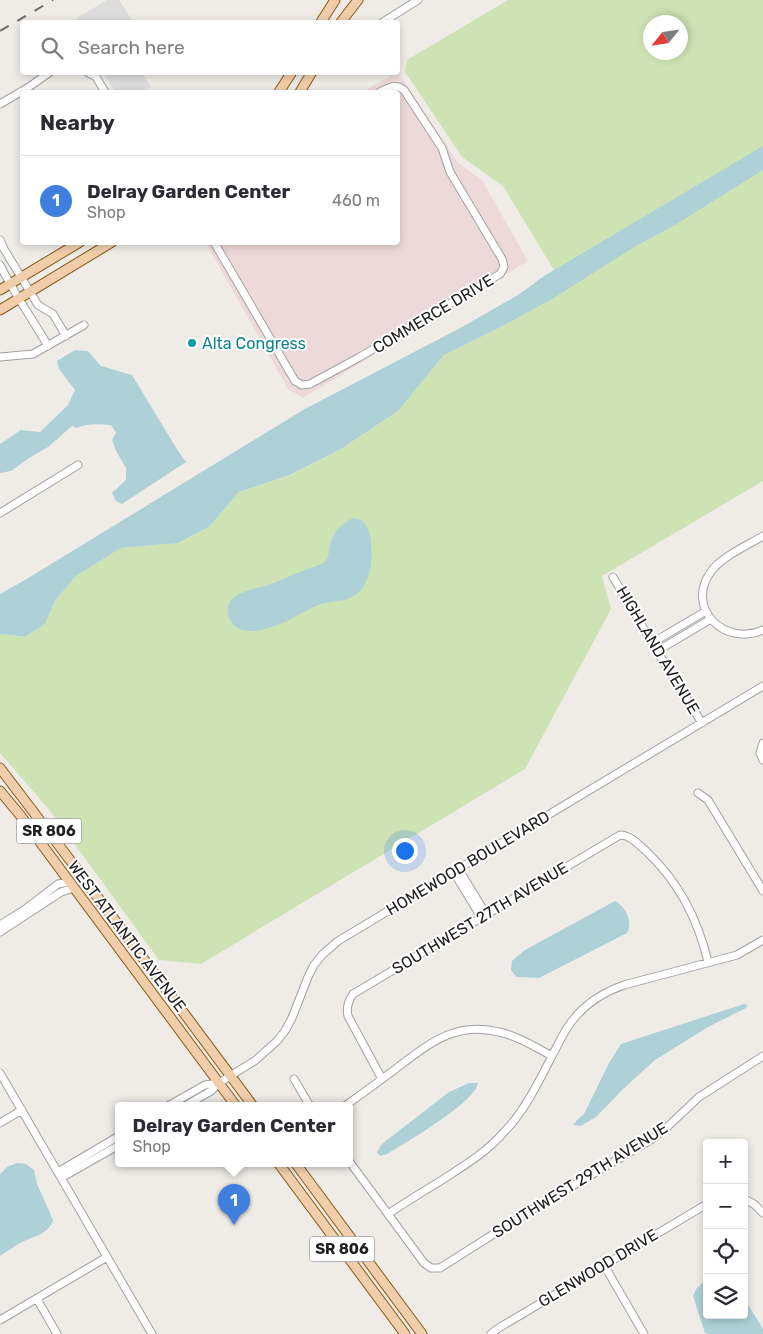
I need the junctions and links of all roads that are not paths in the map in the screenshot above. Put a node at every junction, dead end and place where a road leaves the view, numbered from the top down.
1 (335, 0) edge
2 (358, 0) edge
3 (418, 0) edge
4 (321, 20) edge
5 (343, 20) edge
6 (386, 20) edge
7 (46, 75) edge
8 (92, 75) edge
9 (290, 75) edge
10 (310, 75) edge
11 (25, 90) edge
12 (104, 90) edge
13 (280, 90) edge
14 (301, 90) edge
15 (384, 90) edge
16 (20, 93) edge
17 (0, 104) edge
18 (0, 240) edge
19 (75, 245) edge
20 (107, 245) edge
21 (216, 245) edge
22 (0, 265) edge
23 (21, 278) junction
24 (10, 284) junction
25 (0, 290) edge
26 (30, 292) junction
27 (20, 298) junction
28 (0, 310) edge
29 (84, 325) dead end
30 (66, 336) junction
31 (48, 346) junction
32 (0, 357) edge
33 (78, 465) dead end
34 (0, 513) edge
35 (763, 536) edge
36 (613, 577) dead end
37 (709, 615) junction
38 (763, 630) edge
39 (652, 643) junction
40 (657, 651) junction
41 (763, 686) edge
42 (702, 723) junction
43 (762, 745) edge
44 (763, 760) edge
45 (0, 768) edge
46 (0, 790) edge
47 (698, 793) dead end
48 (456, 870) junction
49 (72, 885) junction
50 (763, 891) edge
51 (97, 896) junction
52 (483, 916) junction
53 (0, 925) edge
54 (0, 932) edge
55 (763, 940) edge
56 (708, 962) junction
57 (552, 1056) junction
58 (763, 1056) edge
59 (0, 1073) edge
60 (230, 1075) junction
61 (294, 1079) dead end
62 (382, 1079) junction
63 (219, 1083) junction
64 (175, 1102) edge
65 (191, 1102) edge
66 (233, 1102) edge
67 (250, 1102) edge
68 (308, 1102) edge
69 (350, 1102) edge
70 (22, 1110) junction
71 (0, 1123) edge
72 (115, 1139) edge
73 (115, 1146) edge
74 (281, 1167) edge
75 (298, 1167) edge
76 (353, 1167) edge
77 (60, 1175) junction
78 (748, 1202) edge
79 (703, 1206) edge
80 (763, 1213) edge
81 (388, 1214) junction
82 (345, 1230) junction
83 (334, 1237) junction
84 (107, 1257) junction
85 (604, 1265) junction
86 (37, 1299) junction
87 (0, 1320) edge
88 (57, 1334) edge
89 (152, 1334) edge
90 (405, 1334) edge
91 (422, 1334) edge
92 (491, 1334) edge
93 (644, 1334) edge

1 - 4 main road
2 - 5 main road
3 - 6 street
7 - 11 street
8 - 12 street
9 - 13 main road
10 - 14 main road
15 - 21 street, COMMERCE DRIVE
16 - 17 street
18 - 23 street
19 - 23 main road
20 - 26 main road
22 - 24 street
23 - 24 main road
23 - 26 street
24 - 25 main road
24 - 27 street
26 - 27 main road
26 - 30 street
27 - 28 main road
27 - 31 street
29 - 30 street
30 - 31 street
31 - 32 street
33 - 34 street
35 - 37 street
36 - 39 street, HIGHLAND AVENUE
37 - 38 street
37 - 39 street
37 - 40 street
39 - 40 street, HIGHLAND AVENUE
40 - 42 street, HIGHLAND AVENUE
41 - 42 street, HOMEWOOD BOULEVARD
42 - 48 street, HOMEWOOD BOULEVARD
43 - 44 street
45 - 51 main road, WEST ATLANTIC AVENUE / SR 806
46 - 49 main road, WEST ATLANTIC AVENUE / SR 806
47 - 50 street
48 - 52 street
48 - 60 street, HOMEWOOD BOULEVARD
49 - 51 main road
49 - 53 street
49 - 54 street
49 - 63 main road, WEST ATLANTIC AVENUE / SR 806
51 - 60 main road, WEST ATLANTIC AVENUE / SR 806
52 - 56 street, SOUTHWEST 27TH AVENUE
52 - 62 street, SOUTHWEST 27TH AVENUE
55 - 56 street
56 - 57 street
57 - 62 street
57 - 81 street
58 - 81 street, SOUTHWEST 29TH AVENUE
59 - 70 street
60 - 63 street, HOMEWOOD BOULEVARD
60 - 67 main road, WEST ATLANTIC AVENUE / SR 806
61 - 68 street
62 - 69 street
63 - 64 street
63 - 65 street, HOMEWOOD BOULEVARD
63 - 66 main road, WEST ATLANTIC AVENUE / SR 806
70 - 71 street
70 - 77 street
72 - 77 street
73 - 77 street
74 - 83 main road, SR 806
75 - 82 main road, SR 806
76 - 81 street
77 - 84 street
78 - 80 street
79 - 85 street, GLENWOOD DRIVE
82 - 83 main road
82 - 91 main road, SR 806
83 - 90 main road, SR 806
84 - 86 street
84 - 89 street
85 - 92 street, GLENWOOD DRIVE
85 - 93 street
86 - 87 street
86 - 88 street

